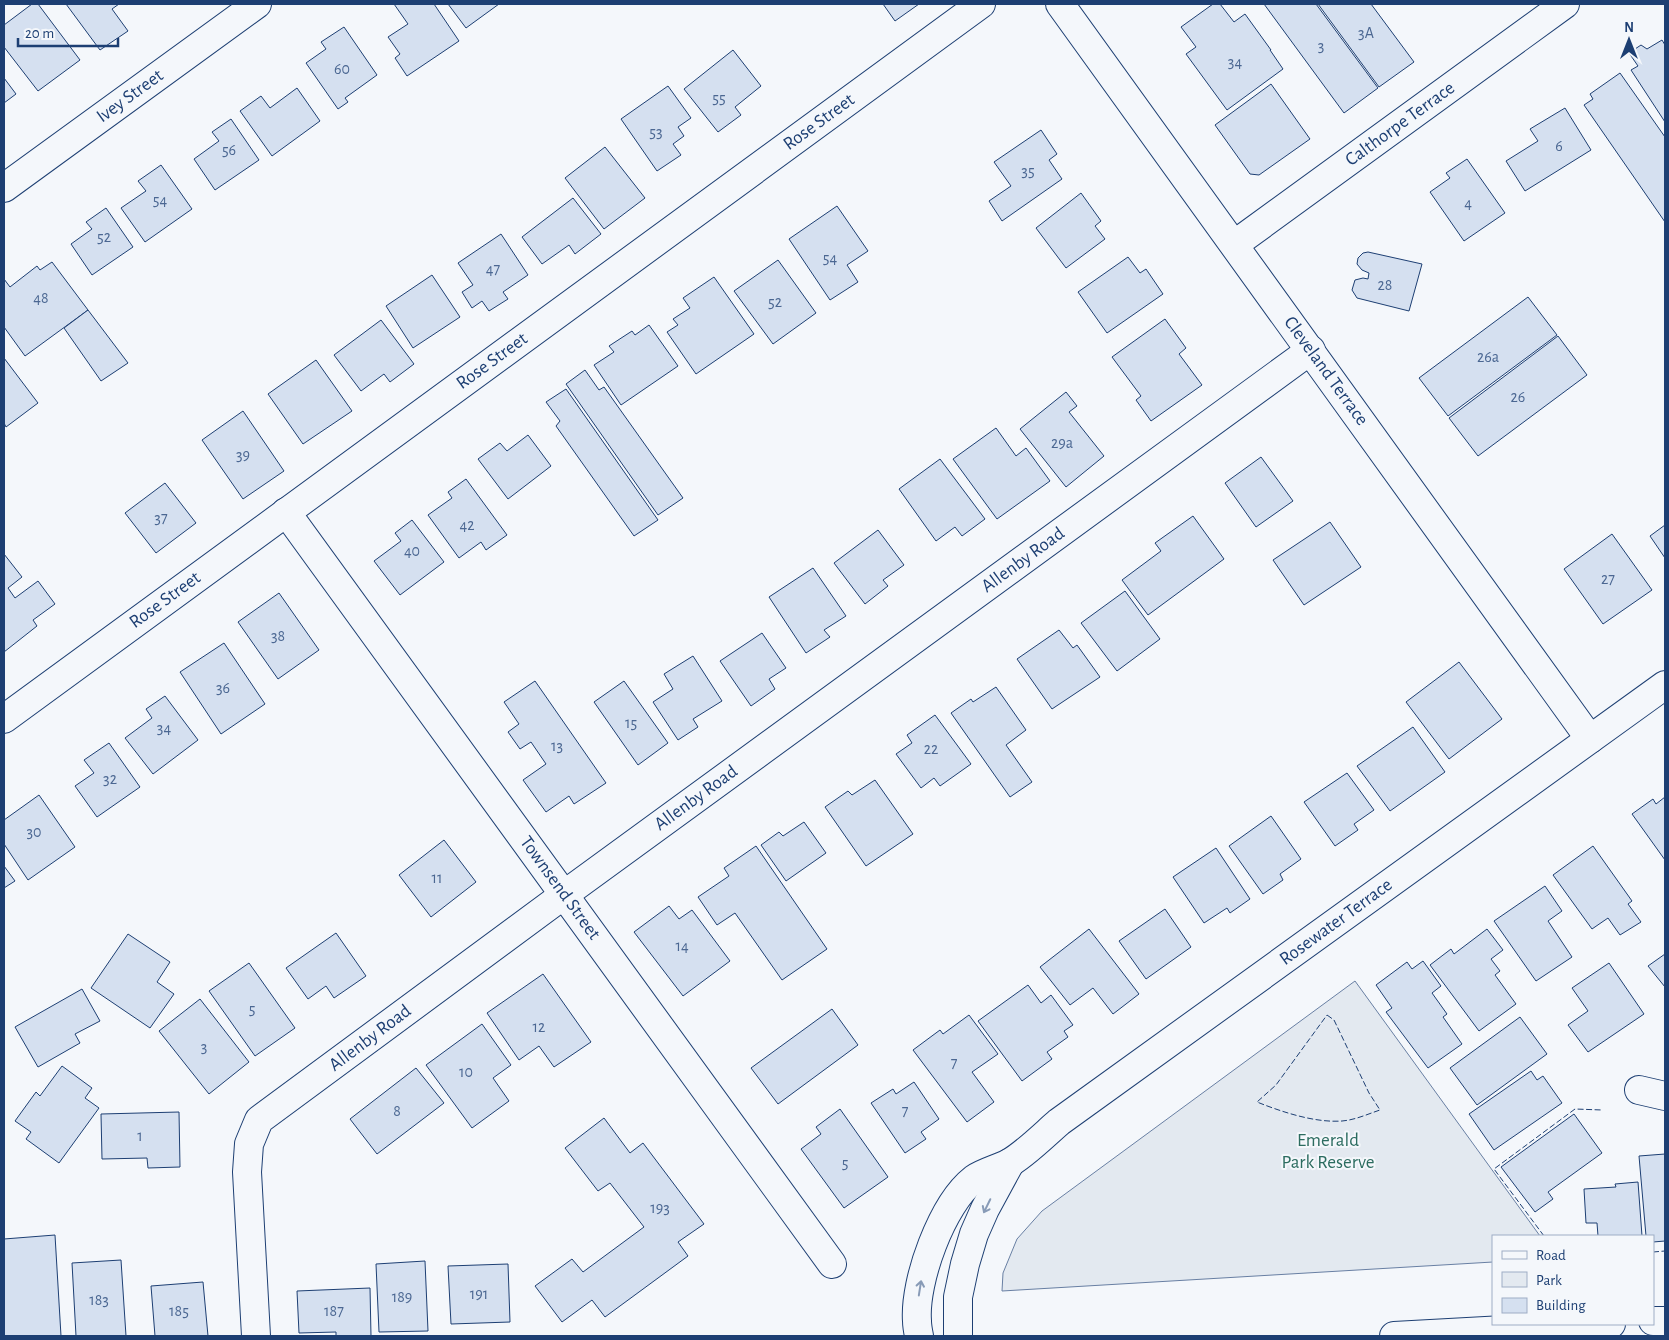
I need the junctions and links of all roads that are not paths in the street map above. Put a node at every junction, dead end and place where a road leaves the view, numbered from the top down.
1 (257, 4) edge
2 (981, 4) edge
3 (1060, 4) edge
4 (1565, 4) edge
5 (4, 188) edge
6 (1235, 244) junction
7 (1311, 350) junction
8 (286, 512) junction
9 (1665, 685) edge
10 (4, 719) edge
11 (1590, 739) junction
12 (565, 894) junction
13 (1639, 1090) dead end
14 (1665, 1096) edge
15 (1010, 1163) junction
16 (832, 1264) dead end
17 (1604, 1325) edge
18 (1569, 1331) edge
19 (256, 1336) edge
20 (919, 1336) edge
21 (958, 1336) edge
22 (1394, 1336) edge

1 - 5 main road, Ivey Street
2 - 8 main road, Rose Street
3 - 6 main road, Cleveland Terrace
4 - 6 main road, Calthorpe Terrace
6 - 7 main road, Cleveland Terrace
7 - 11 main road, Cleveland Terrace
7 - 12 main road, Allenby Road
8 - 10 main road, Rose Street
8 - 12 main road, Townsend Street
9 - 11 main road, Rosewater Terrace
11 - 15 main road, Rosewater Terrace
12 - 16 main road, Townsend Street
12 - 19 main road, Allenby Road
13 - 14 main road
20 -> 15 main road, Rosewater Terrace
15 -> 21 main road, Rosewater Terrace
17 - 18 main road
18 - 22 main road

